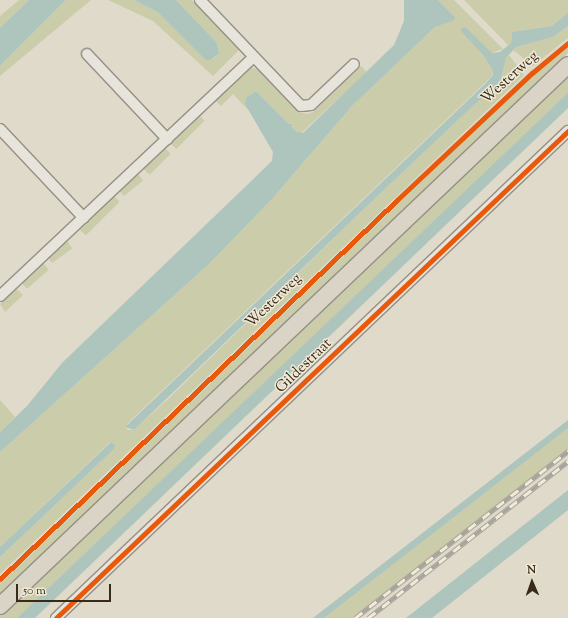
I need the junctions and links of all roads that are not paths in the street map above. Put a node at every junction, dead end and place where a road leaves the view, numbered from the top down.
1 (200, 0) edge
2 (86, 54) dead end
3 (254, 58) junction
4 (354, 64) dead end
5 (568, 65) edge
6 (0, 129) edge
7 (568, 131) edge
8 (167, 139) junction
9 (84, 218) junction
10 (0, 296) edge
11 (0, 606) edge
12 (56, 618) edge

1 - 3 street
2 - 8 street
3 - 4 street
3 - 8 street
5 - 11 main road, Westerweg
6 - 9 street
7 - 12 street, Gildestraat
8 - 9 street
9 - 10 street

